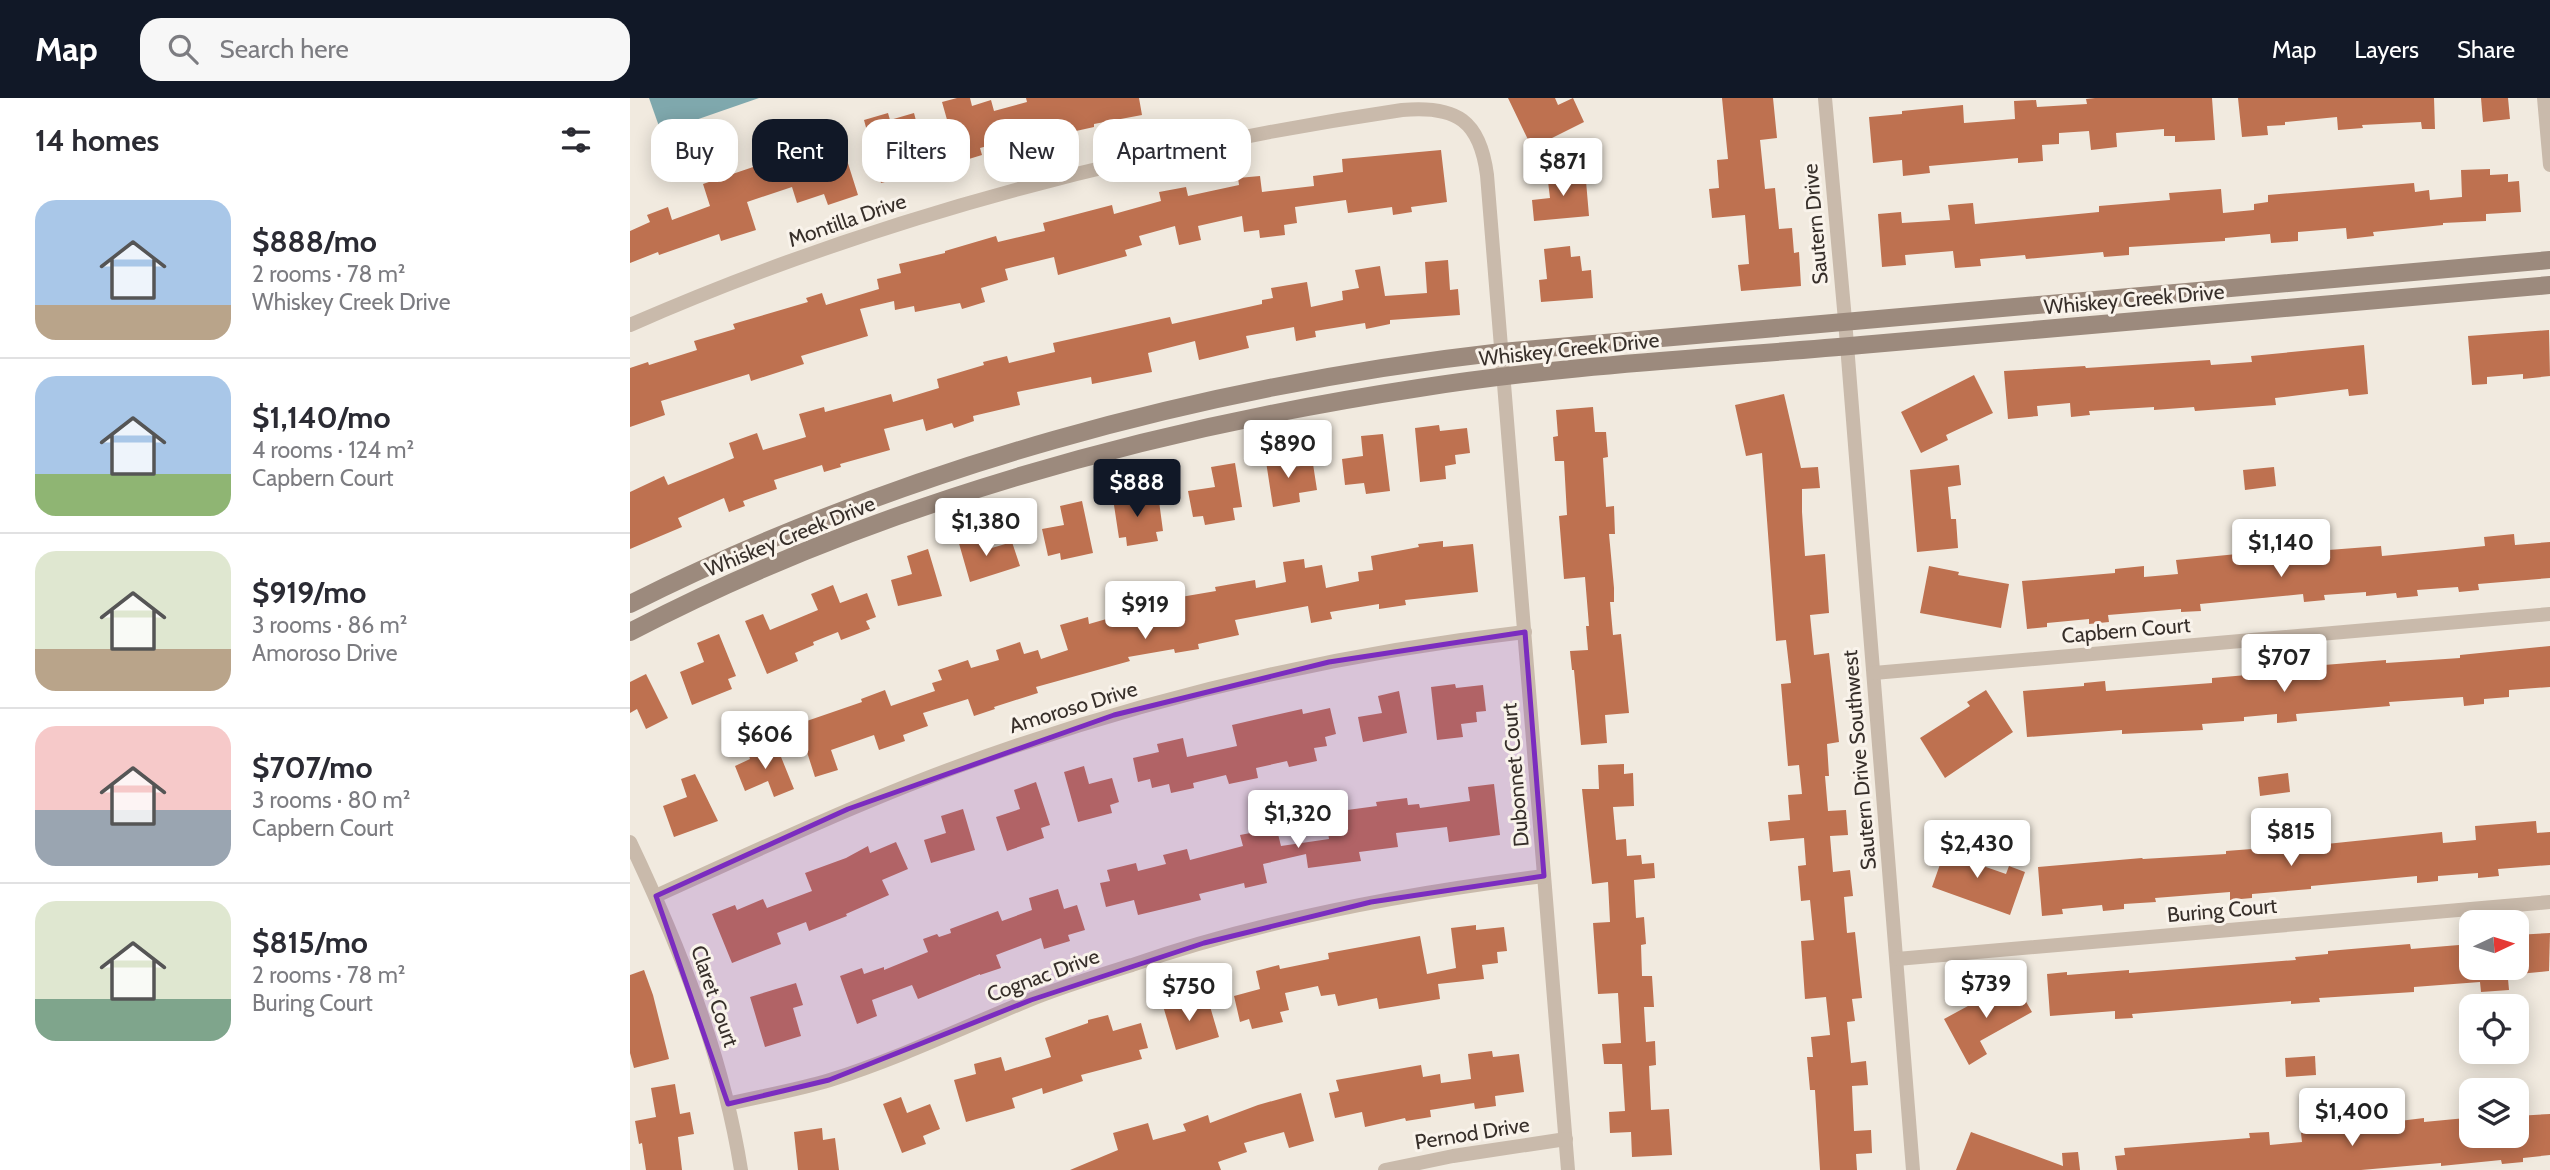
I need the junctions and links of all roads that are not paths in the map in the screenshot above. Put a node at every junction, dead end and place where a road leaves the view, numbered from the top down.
1 (1825, 98) edge
2 (2544, 98) edge
3 (1453, 115) joint
4 (2550, 165) edge
5 (2550, 260) edge
6 (2550, 285) edge
7 (1845, 320) junction
8 (630, 325) edge
9 (1847, 346) junction
10 (1502, 352) junction
11 (1503, 377) junction
12 (630, 604) edge
13 (2550, 614) edge
14 (630, 632) edge
15 (1525, 632) junction
16 (1874, 673) junction
17 (630, 842) edge
18 (1544, 876) junction
19 (656, 896) junction
20 (2550, 902) edge
21 (1897, 959) junction
22 (728, 1104) junction
23 (1566, 1139) junction
24 (741, 1170) edge
25 (1385, 1170) edge
26 (1568, 1170) edge
27 (1913, 1170) edge

1 - 7 street, Sautern Drive
2 - 4 street
3 - 8 street, Montilla Drive
3 - 10 street, Dubonnet Court
5 - 7 street, Whiskey Creek Drive
6 - 9 street, Whiskey Creek Drive
7 - 9 street, Sautern Drive
7 - 10 street, Whiskey Creek Drive
9 - 11 street, Whiskey Creek Drive
9 - 16 street, Sautern Drive Southwest
10 - 11 street, Dubonnet Court
10 - 12 street, Whiskey Creek Drive
11 - 14 street, Whiskey Creek Drive
11 - 15 street, Dubonnet Court
13 - 16 street, Capbern Court
15 - 18 street, Dubonnet Court
15 - 19 street, Amoroso Drive
16 - 21 street, Sautern Drive Southwest
17 - 19 street, Claret Court
18 - 22 street, Cognac Drive
18 - 23 street, Dubonnet Court
19 - 22 street, Claret Court
20 - 21 street, Buring Court
21 - 27 street, Sautern Drive Southwest
22 - 24 street, Claret Court
23 - 25 street, Pernod Drive
23 - 26 street, Dubonnet Court

